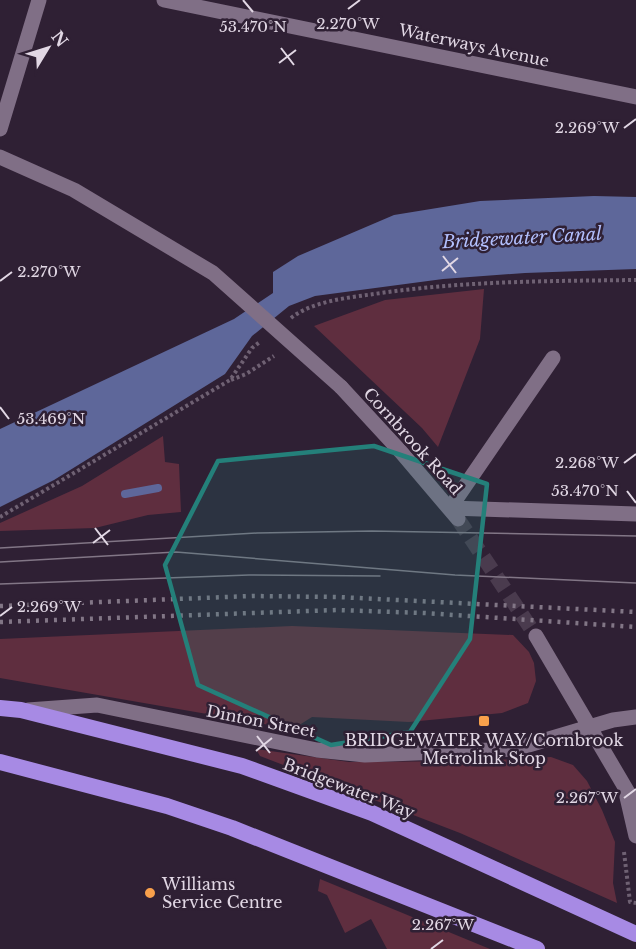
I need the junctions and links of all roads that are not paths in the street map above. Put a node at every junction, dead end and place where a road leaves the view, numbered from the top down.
1 (39, 0) edge
2 (164, 0) edge
3 (636, 97) edge
4 (0, 129) edge
5 (0, 157) edge
6 (553, 358) dead end
7 (454, 514) junction
8 (636, 514) edge
9 (536, 636) tunnel mouth
10 (0, 708) edge
11 (21, 710) junction
12 (636, 717) edge
13 (590, 727) junction
14 (0, 762) edge
15 (625, 788) junction
16 (636, 806) edge
17 (635, 832) edge
18 (636, 934) edge
19 (537, 949) edge

1 - 4 street
2 - 3 street, Waterways Avenue
5 - 7 street, Cornbrook Road
6 - 7 street
7 - 8 street
9 - 13 street
10 - 11 highway, Bridgewater Way
11 - 13 street, Dinton Street
11 - 18 highway, Bridgewater Way
12 - 13 street, Dinton Street
13 - 15 street
14 - 19 highway
15 - 16 street
15 - 17 street

